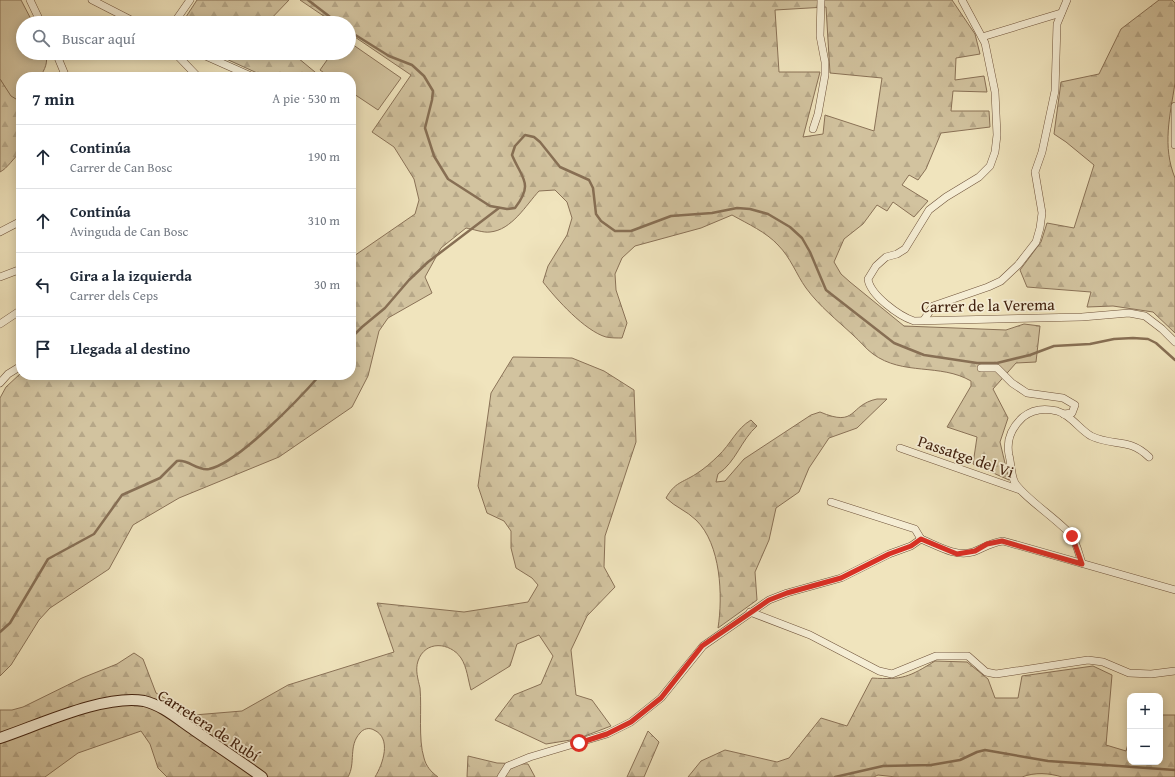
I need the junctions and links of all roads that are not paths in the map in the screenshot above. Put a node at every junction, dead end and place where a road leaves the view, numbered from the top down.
1 (30, 0) edge
2 (92, 0) edge
3 (190, 0) edge
4 (820, 0) edge
5 (962, 0) edge
6 (1067, 0) edge
7 (106, 3) edge
8 (1060, 13) junction
9 (38, 16) edge
10 (126, 16) edge
11 (179, 16) edge
12 (982, 37) junction
13 (59, 60) edge
14 (182, 60) edge
15 (215, 60) edge
16 (64, 72) edge
17 (193, 72) edge
18 (242, 72) edge
19 (1175, 106) edge
20 (813, 129) dead end
21 (1175, 145) edge
22 (16, 224) edge
23 (0, 232) edge
24 (16, 271) edge
25 (0, 277) edge
26 (16, 313) edge
27 (924, 320) junction
28 (0, 324) edge
29 (1175, 342) edge
30 (16, 368) edge
31 (981, 368) dead end
32 (0, 383) edge
33 (1064, 414) junction
34 (900, 448) dead end
35 (1150, 457) dead end
36 (1022, 490) junction
37 (831, 502) dead end
38 (921, 539) junction
39 (1082, 564) junction
40 (1175, 590) edge
41 (750, 612) junction
42 (1175, 671) edge
43 (0, 738) edge
44 (262, 777) edge
45 (501, 777) edge

1 - 9 street
2 - 7 street
3 - 11 street
4 - 20 street
5 - 12 street, Carrer de la Verema
6 - 8 street
7 - 10 street
8 - 12 street
8 - 27 street
12 - 27 street, Carrer de la Verema
13 - 16 street
14 - 17 street
15 - 18 street
19 - 21 street
22 - 23 street
24 - 25 street
26 - 28 street
27 - 29 street, Carrer de la Verema
30 - 32 street
31 - 33 street
33 - 35 street
33 - 36 street
34 - 36 street, Passatge del Vi
36 - 39 street
37 - 38 street
38 - 39 street
38 - 41 street
39 - 40 street
41 - 42 street
41 - 45 street
43 - 44 street, Carretera de Rubí

